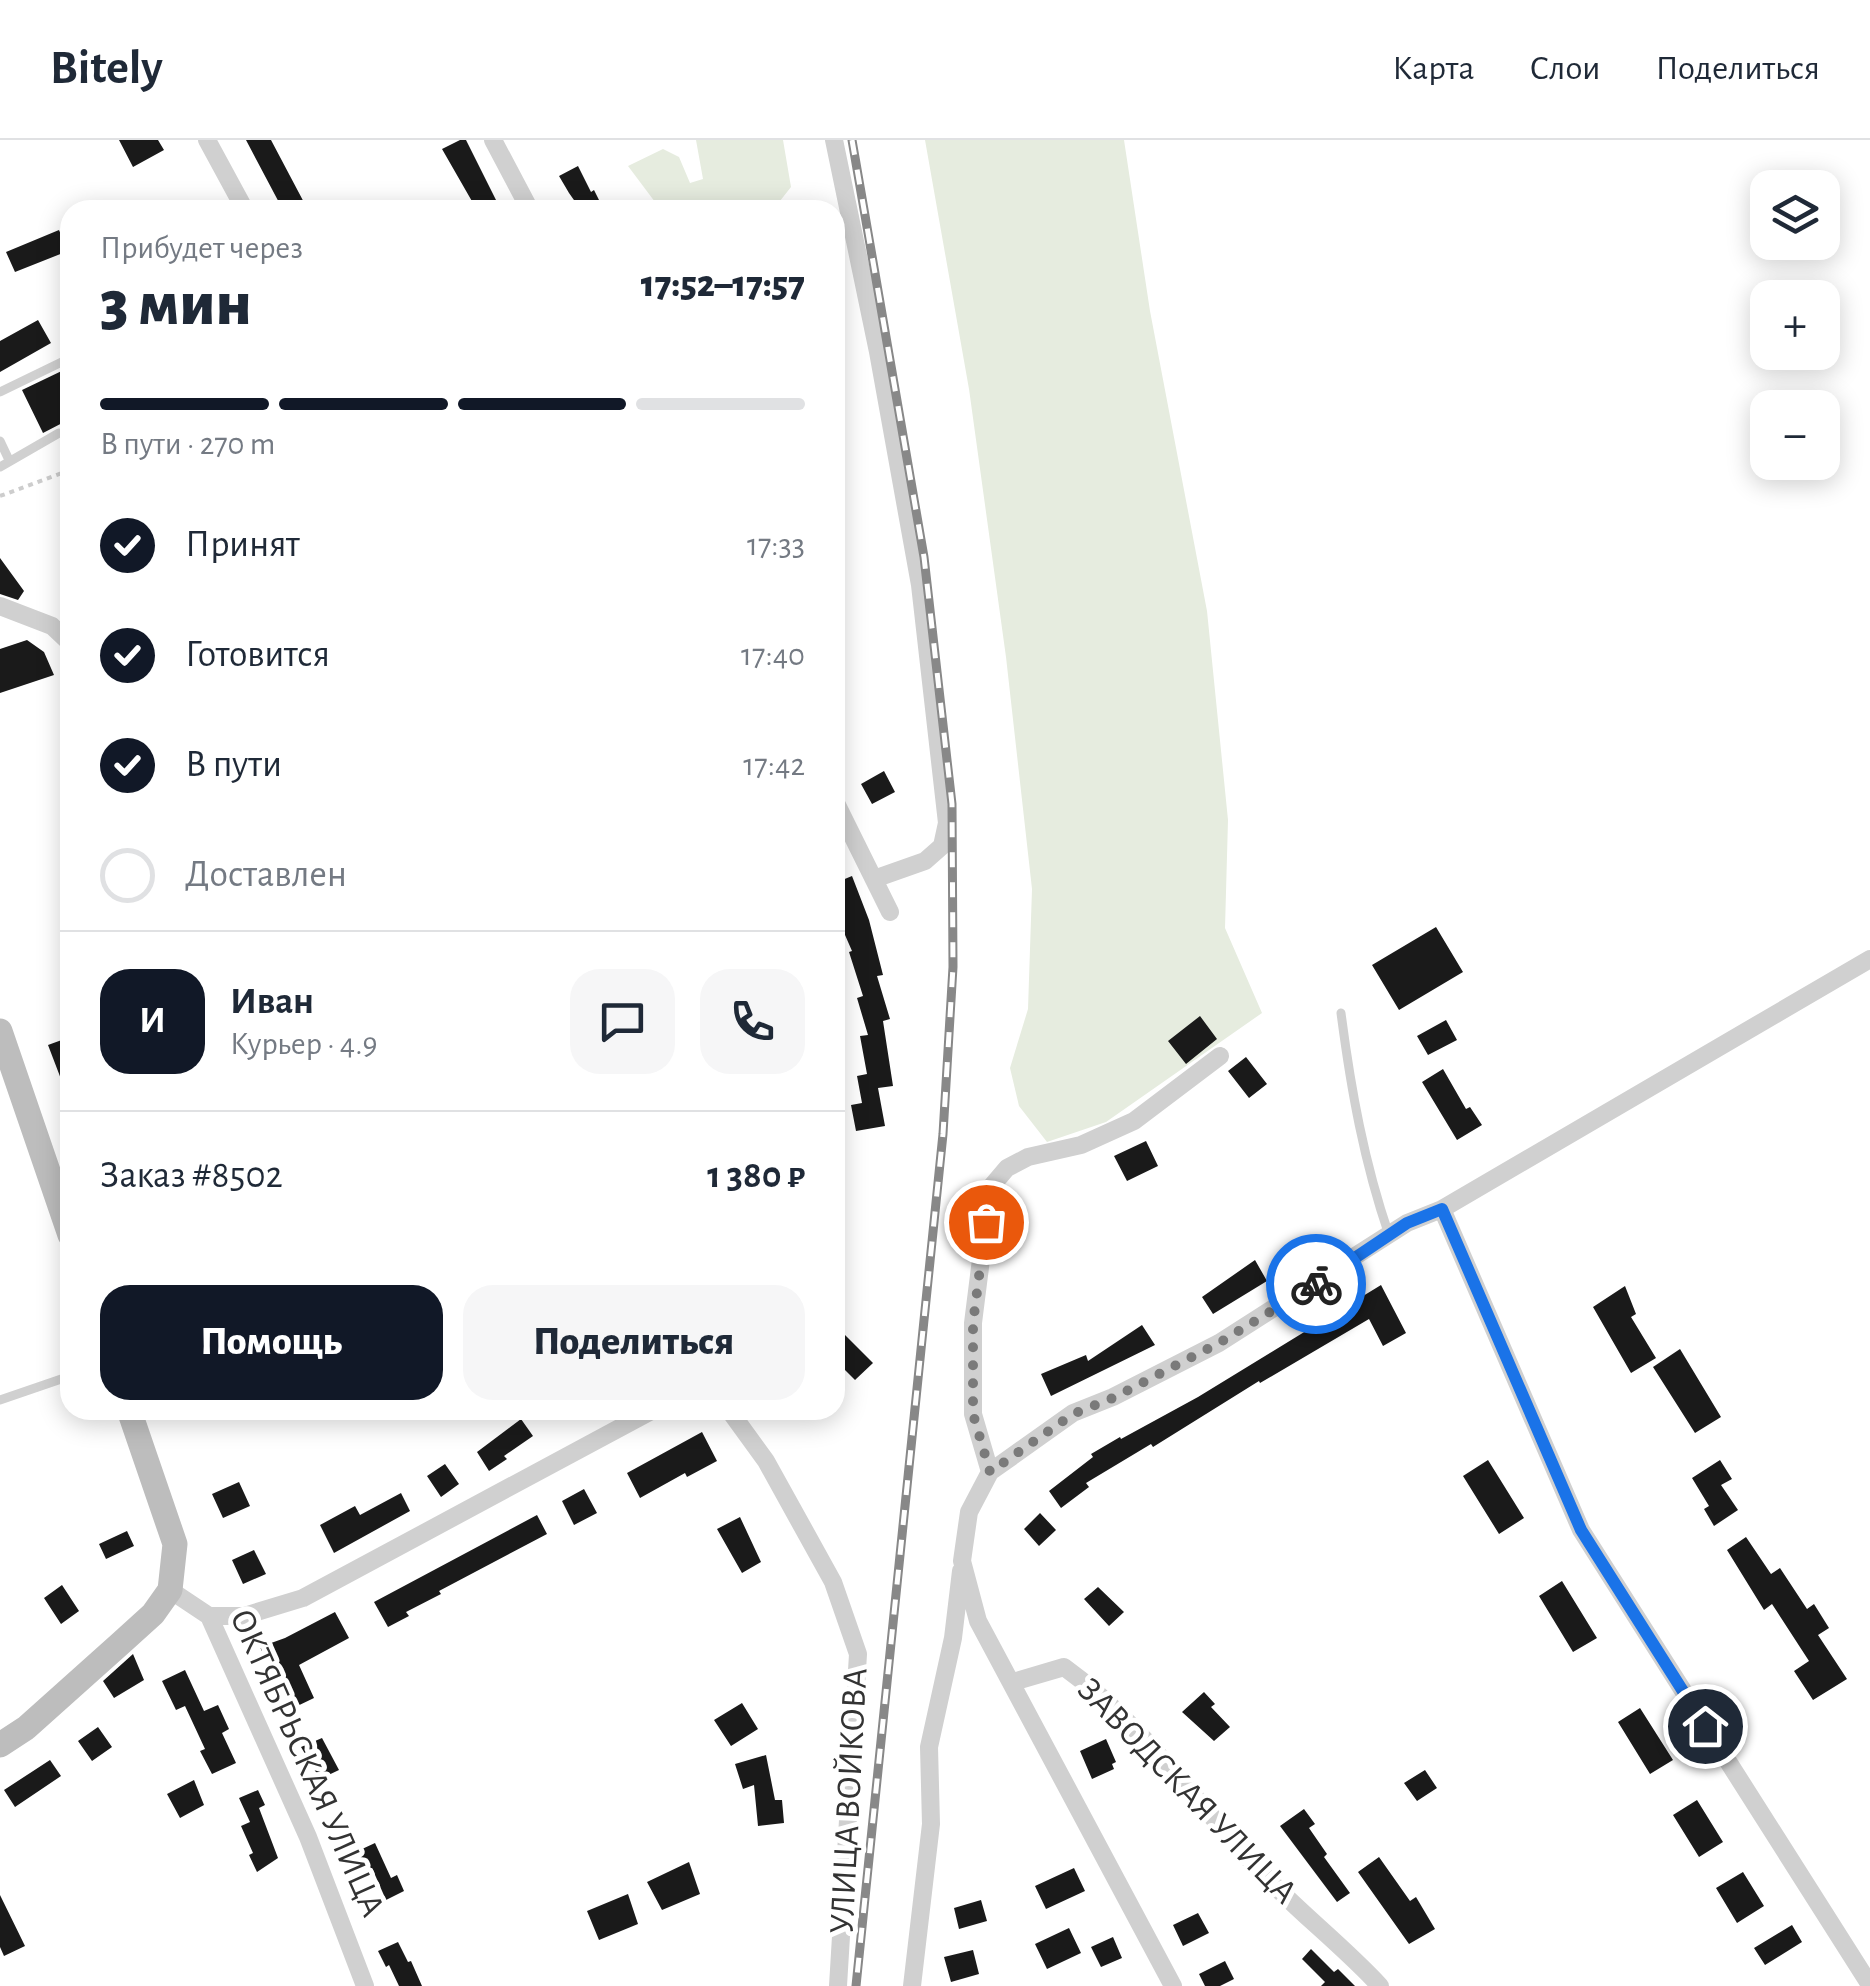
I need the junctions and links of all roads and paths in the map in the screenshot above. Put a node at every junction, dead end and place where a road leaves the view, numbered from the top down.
1 (207, 140) edge
2 (494, 140) edge
3 (834, 140) edge
4 (240, 200) edge
5 (525, 200) edge
6 (60, 363) edge
7 (0, 392) edge
8 (59, 432) dead end
9 (0, 441) edge
10 (4, 464) edge
11 (60, 474) edge
12 (0, 496) edge
13 (0, 606) edge
14 (60, 633) edge
15 (845, 826) edge
16 (874, 879) junction
17 (890, 912) dead end
18 (1870, 958) edge
19 (1342, 1013) dead end
20 (0, 1030) edge
21 (1220, 1056) dead end
22 (6, 1068) edge
23 (60, 1185) edge
24 (1442, 1209) junction
25 (1389, 1235) junction
26 (60, 1379) edge
27 (0, 1400) edge
28 (133, 1420) edge
29 (634, 1420) edge
30 (735, 1420) edge
31 (990, 1472) junction
32 (962, 1561) junction
33 (170, 1590) junction
34 (209, 1616) junction
35 (1013, 1682) junction
36 (0, 1745) edge
37 (1870, 1985) edge
38 (365, 1986) edge
39 (838, 1986) edge
40 (912, 1986) edge
41 (1173, 1986) edge
42 (1380, 1986) edge

1 - 4 street
2 - 5 street
3 - 16 street
6 - 7 lane
8 - 10 lane
9 - 10 lane
11 - 12 path
13 - 14 street
15 - 16 street
16 - 17 street
18 - 24 street
19 - 25 lane
20 - 22 main road
21 - 31 street
22 - 23 main road
24 - 25 street
24 - 37 street
25 - 31 street
26 - 27 lane
28 - 33 main road
29 - 34 street
30 - 39 street, УЛИЦА ВОЙКОВА
31 - 32 street
32 - 35 street
32 - 40 street
33 - 34 street, ОКТЯБРЬСКАЯ УЛИЦА
33 - 36 main road
34 - 38 street, ОКТЯБРЬСКАЯ УЛИЦА
35 - 41 street
35 - 42 street, ЗАВОДСКАЯ УЛИЦА

